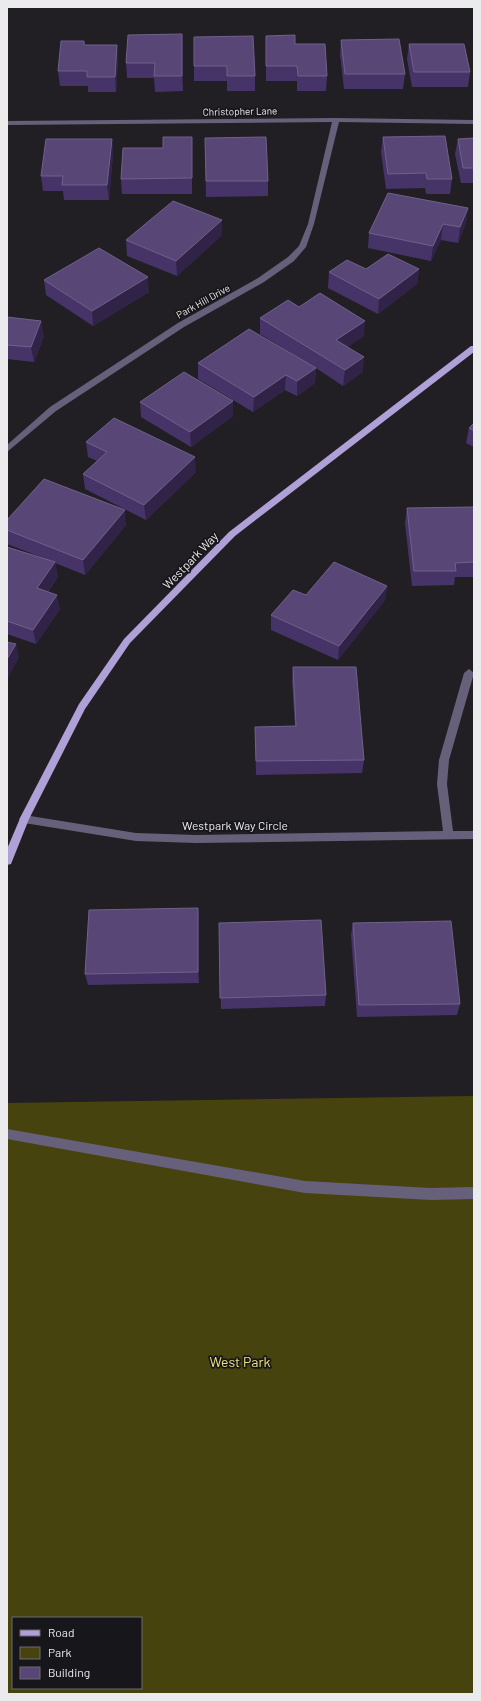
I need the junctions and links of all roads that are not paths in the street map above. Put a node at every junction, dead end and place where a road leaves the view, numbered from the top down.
1 (336, 120) junction
2 (474, 122) edge
3 (7, 123) edge
4 (474, 348) edge
5 (7, 448) edge
6 (469, 673) dead end
7 (24, 819) junction
8 (448, 835) junction
9 (474, 835) edge
10 (7, 861) edge
11 (7, 1134) edge
12 (474, 1193) edge

1 - 2 street, Christopher Lane
1 - 3 street, Christopher Lane
1 - 5 street, Park Hill Drive
4 - 7 main road, Westpark Way
6 - 8 street
7 - 8 street, Westpark Way Circle
7 - 10 main road, Westpark Way
8 - 9 street, Westpark Way Circle
11 - 12 street

